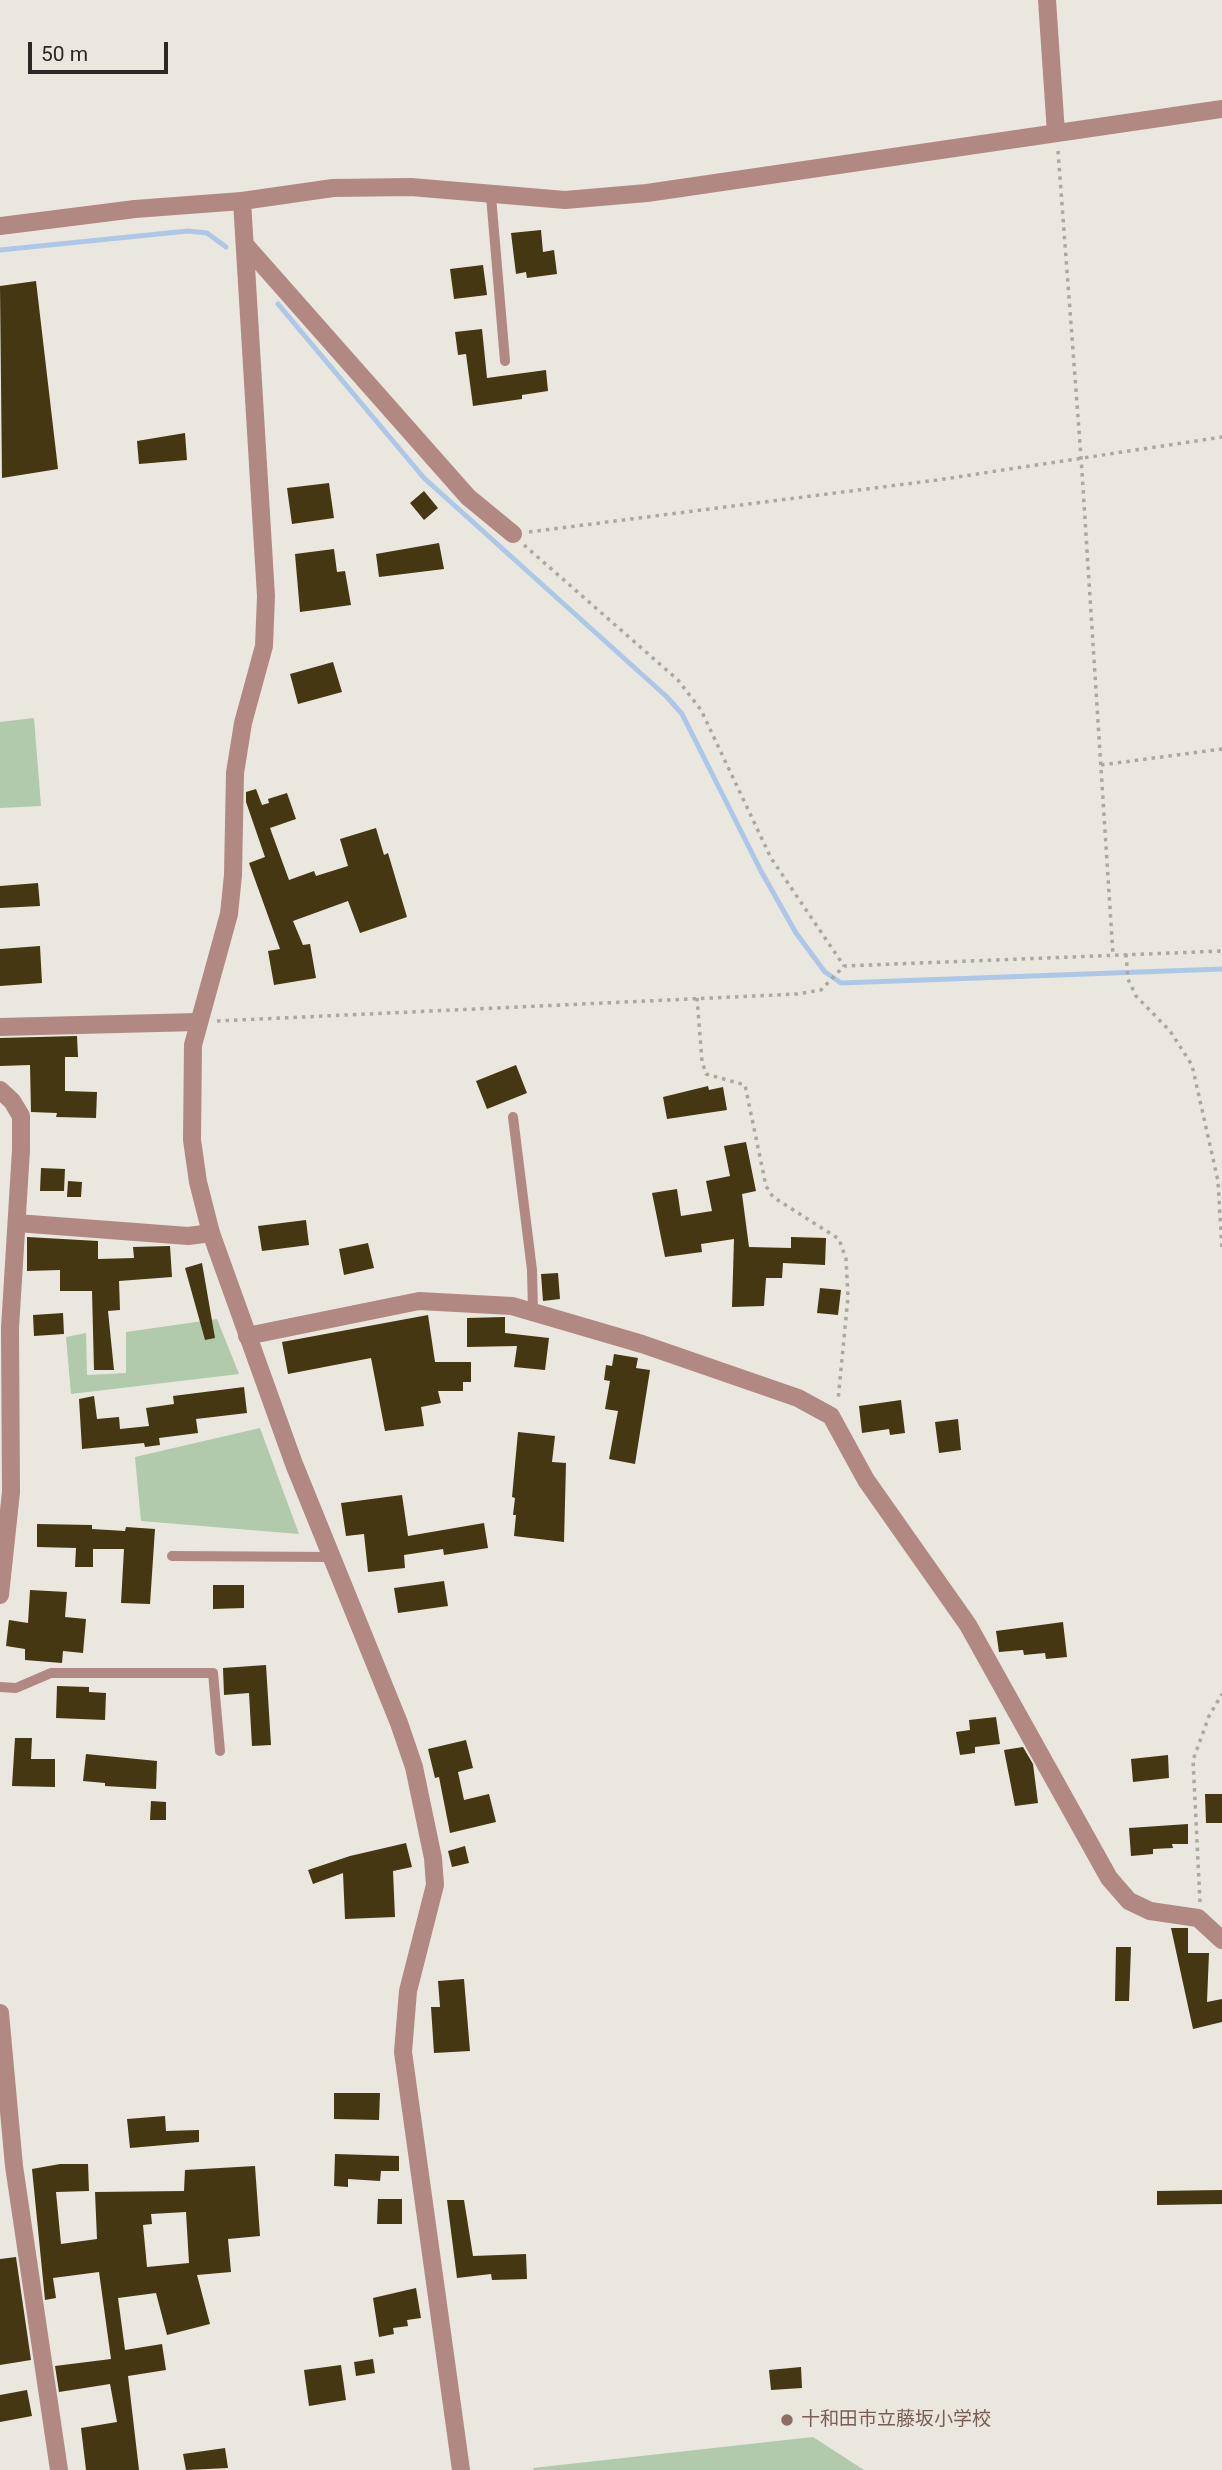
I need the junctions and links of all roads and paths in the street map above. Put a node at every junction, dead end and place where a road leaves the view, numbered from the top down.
1 (1047, 0) edge
2 (1222, 109) edge
3 (1056, 133) junction
4 (491, 196) junction
5 (242, 201) junction
6 (0, 226) edge
7 (247, 247) junction
8 (505, 361) dead end
9 (1222, 437) edge
10 (1081, 457) junction
11 (513, 534) junction
12 (1222, 749) edge
13 (1101, 765) junction
14 (1222, 951) edge
15 (1126, 954) junction
16 (1112, 955) junction
17 (844, 966) junction
18 (697, 999) junction
19 (198, 1022) junction
20 (0, 1027) edge
21 (0, 1090) edge
22 (513, 1117) dead end
23 (17, 1223) junction
24 (211, 1233) junction
25 (1222, 1249) edge
26 (533, 1312) junction
27 (247, 1336) junction
28 (831, 1416) junction
29 (172, 1556) dead end
30 (332, 1557) junction
31 (0, 1588) edge
32 (0, 1687) edge
33 (1222, 1694) edge
34 (220, 1751) dead end
35 (1198, 1918) junction
36 (1222, 1940) edge
37 (0, 2013) edge
38 (59, 2470) edge
39 (461, 2470) edge

1 - 3 street
2 - 3 street
3 - 4 street
3 - 10 path
4 - 5 street
4 - 8 lane
5 - 6 street
5 - 7 street
7 - 11 street
7 - 19 street
9 - 10 path
10 - 11 path
10 - 13 path
11 - 17 path
12 - 13 path
13 - 16 path
14 - 15 path
15 - 16 path
15 - 25 path
16 - 17 path
17 - 18 path
18 - 19 path
18 - 28 path
19 - 20 street
19 - 24 street
21 - 23 street
22 - 26 lane
23 - 24 street
23 - 31 street
24 - 27 street
26 - 27 street
26 - 28 street
27 - 30 street
28 - 35 street
29 - 30 lane
30 - 39 street
32 - 34 lane
33 - 35 path
35 - 36 street
37 - 38 street

